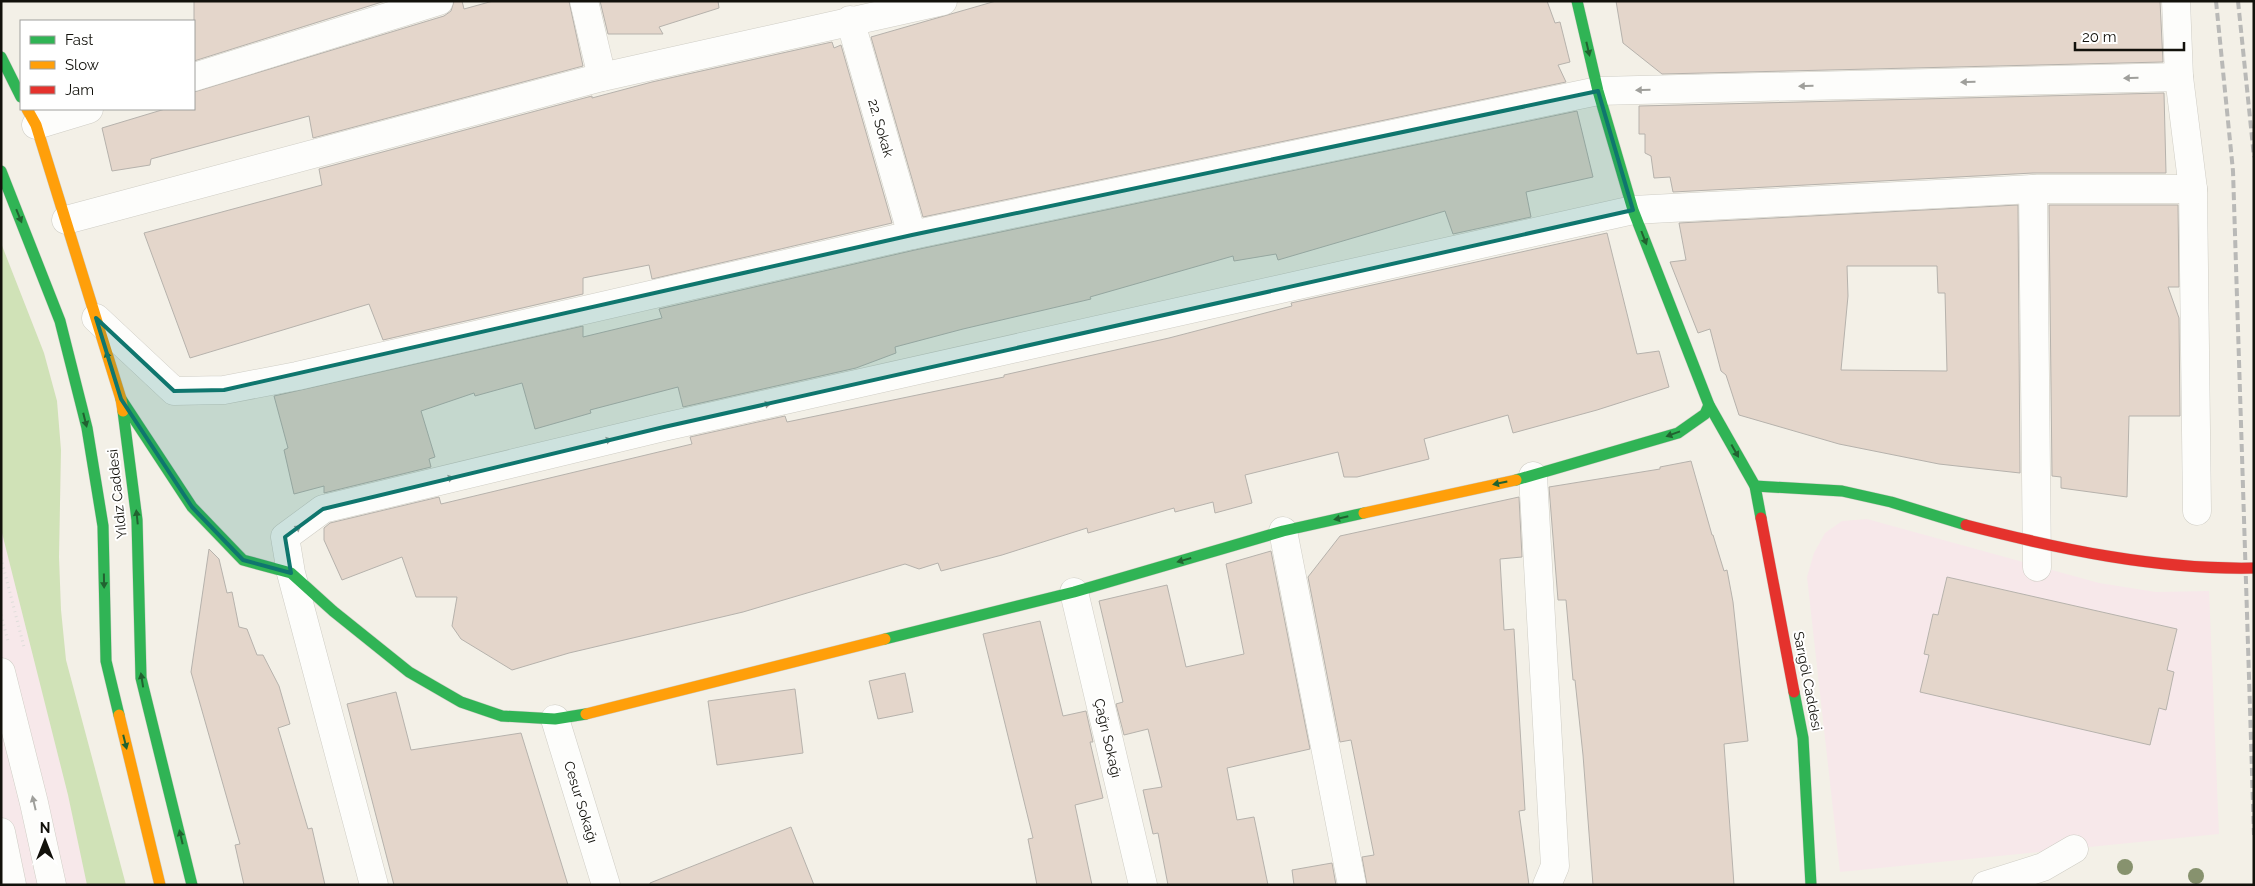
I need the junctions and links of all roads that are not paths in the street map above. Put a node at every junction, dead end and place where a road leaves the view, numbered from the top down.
1 (439, 1) edge
2 (584, 1) edge
3 (943, 1) edge
4 (1577, 1) edge
5 (2176, 1) edge
6 (850, 20) junction
7 (1, 57) edge
8 (195, 77) edge
9 (602, 77) junction
10 (2179, 77) junction
11 (1598, 91) junction
12 (20, 95) edge
13 (82, 110) edge
14 (32, 117) edge
15 (1, 171) edge
16 (2033, 189) junction
17 (2193, 189) junction
18 (1633, 210) junction
19 (66, 220) junction
20 (912, 235) junction
21 (96, 318) junction
22 (121, 399) junction
23 (1710, 405) junction
24 (1534, 476) junction
25 (1755, 486) junction
26 (2197, 511) dead end
27 (1283, 531) junction
28 (2037, 567) dead end
29 (2254, 568) edge
30 (291, 573) junction
31 (1074, 592) junction
32 (1, 672) edge
33 (555, 720) junction
34 (1, 832) edge
35 (2074, 849) dead end
36 (12, 885) edge
37 (52, 885) edge
38 (160, 885) edge
39 (192, 885) edge
40 (374, 885) edge
41 (606, 885) edge
42 (1143, 885) edge
43 (1352, 885) edge
44 (1547, 885) edge
45 (1811, 885) edge
46 (1986, 885) edge

1 - 8 street
2 - 9 street
3 - 6 street
4 -> 11 main road, Sarıgöl Caddesi
5 - 10 street
6 - 9 street
6 - 20 street, 22. Sokak
7 - 12 main road
9 - 19 street
10 -> 11 street
10 - 17 street
11 - 18 main road, Sarıgöl Caddesi
11 - 20 street
13 - 14 street
14 - 19 main road, Yıldız Caddesi
15 -> 38 main road, Yıldız Caddesi
16 - 17 street
16 - 18 street
16 - 28 street
17 - 26 street
18 -> 23 main road, Sarıgöl Caddesi
30 -> 18 street
19 - 21 main road, Yıldız Caddesi
20 - 21 street
22 -> 21 main road, Yıldız Caddesi
22 - 30 main road
39 -> 22 main road, Yıldız Caddesi
23 -> 24 main road
23 -> 25 main road, Sarıgöl Caddesi
24 -> 27 main road
24 - 44 street
25 - 29 main road, bridge
25 - 45 main road, Sarıgöl Caddesi
27 -> 31 main road
27 - 43 street
30 - 33 main road
30 - 40 street
31 - 33 main road
31 - 42 street, Çağrı Sokağı
37 -> 32 street
33 - 41 street, Cesur Sokağı
34 - 36 street
35 - 46 street

